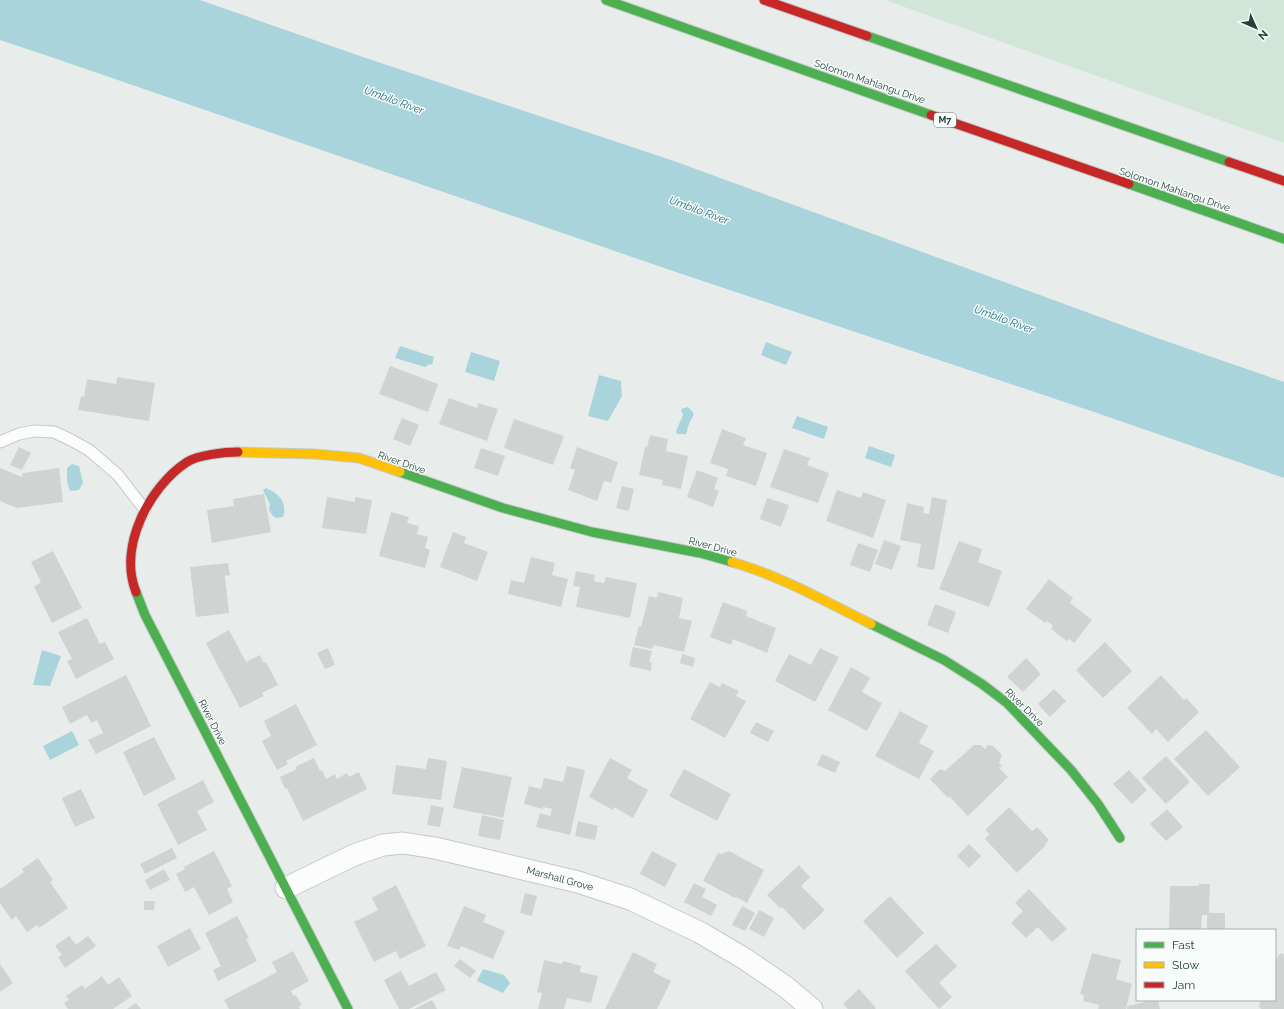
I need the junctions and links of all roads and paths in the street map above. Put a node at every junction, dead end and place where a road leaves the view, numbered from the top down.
1 (606, 0) edge
2 (764, 0) edge
3 (1284, 181) edge
4 (1284, 239) edge
5 (0, 442) edge
6 (145, 510) junction
7 (1120, 838) dead end
8 (286, 888) junction
9 (348, 1009) edge
10 (812, 1009) edge

1 - 4 main road, Solomon Mahlangu Drive / M7
2 - 3 main road
5 - 6 lane
6 - 7 main road, River Drive
6 - 8 main road, River Drive
8 - 9 main road, River Drive
8 - 10 street, Marshall Grove

